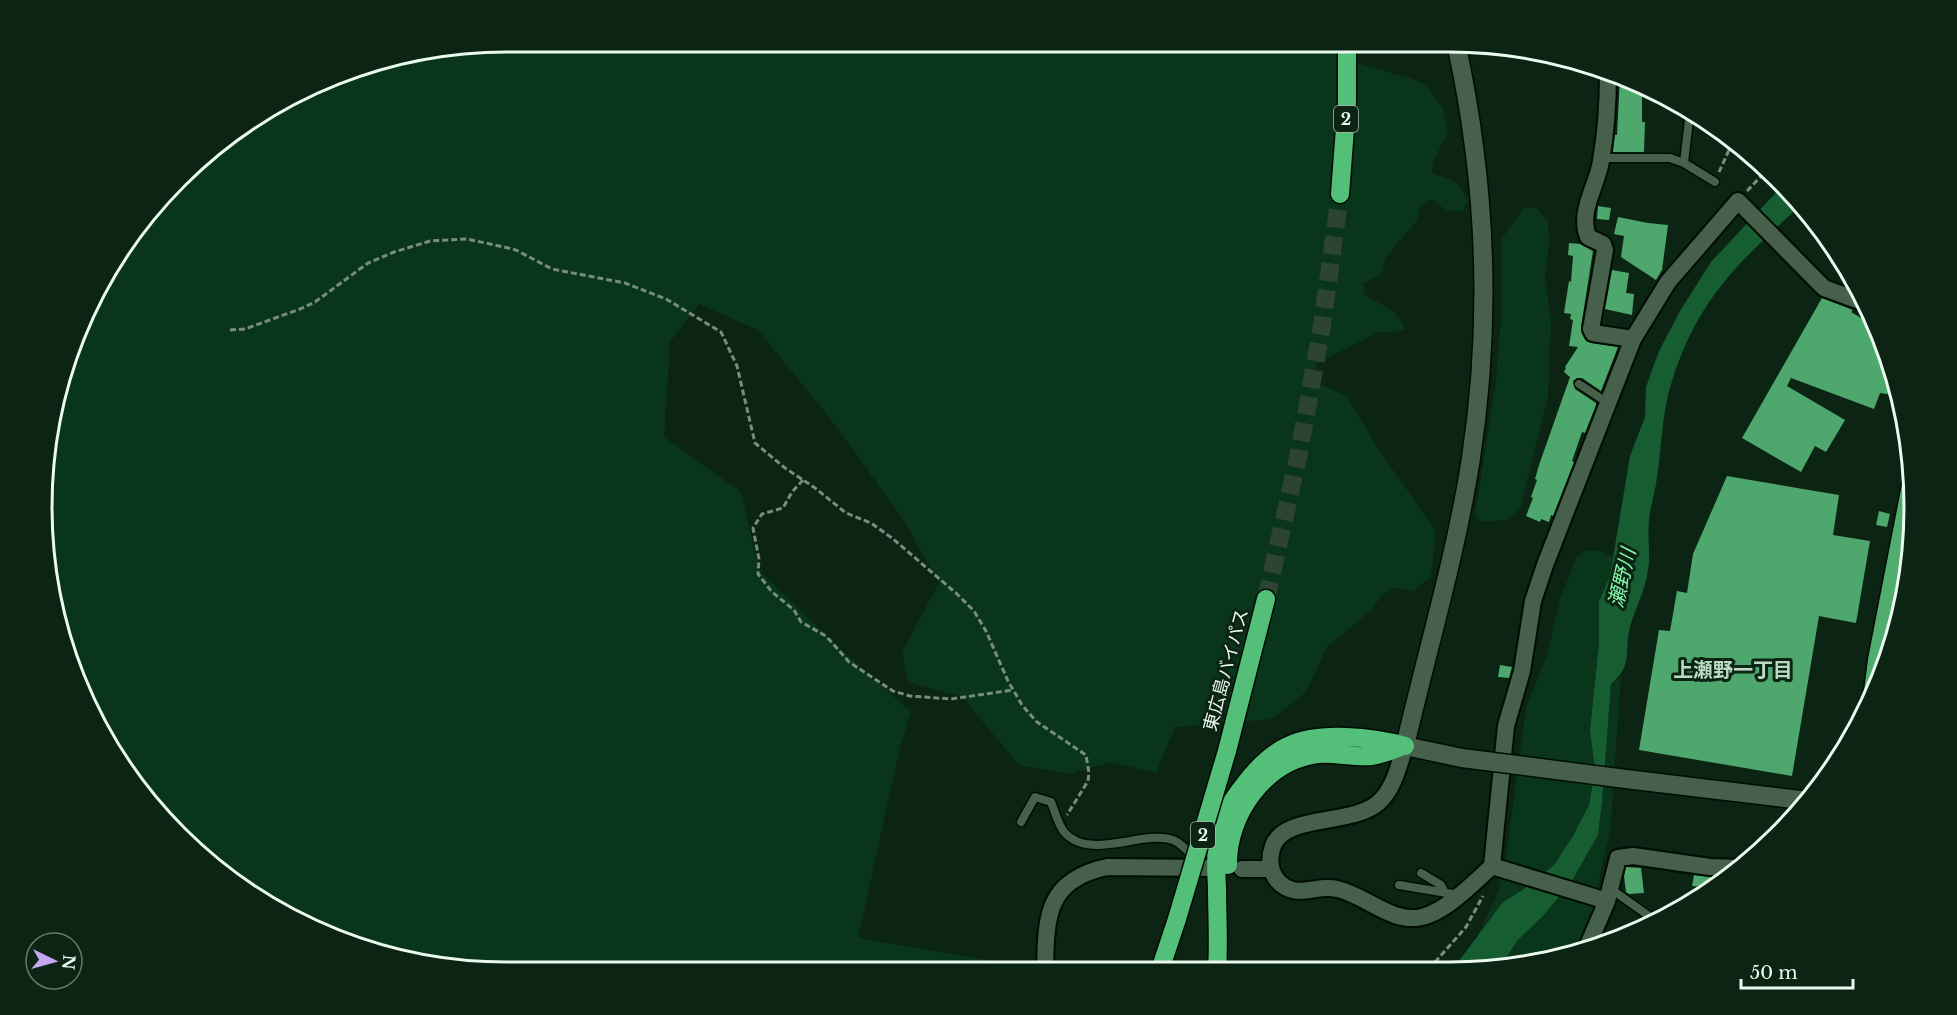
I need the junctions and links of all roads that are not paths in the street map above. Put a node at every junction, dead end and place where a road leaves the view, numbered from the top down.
1 (1347, 52) edge
2 (1458, 52) edge
3 (1608, 81) edge
4 (1689, 121) edge
5 (1602, 158) junction
6 (1684, 164) junction
7 (1715, 182) road end
8 (1340, 194) tunnel mouth
9 (1854, 299) edge
10 (1633, 339) junction
11 (1579, 384) dead end
12 (1608, 403) junction
13 (1904, 521) edge
14 (1266, 599) tunnel mouth
15 (1877, 664) edge
16 (1405, 746) junction
17 (1798, 800) edge
18 (1021, 822) dead end
19 (1496, 867) junction
20 (1206, 868) joint
21 (1727, 868) edge
22 (1242, 869) dead end
23 (1271, 869) junction
24 (1421, 873) dead end
25 (1399, 885) dead end
26 (1451, 893) junction
27 (1607, 896) junction
28 (1648, 917) edge
29 (1590, 940) edge
30 (1045, 962) edge
31 (1163, 962) edge
32 (1217, 962) edge
33 (1228, 962) edge

1 - 8 highway, 2
2 - 16 street
3 - 5 street
4 - 6 lane
5 - 6 lane
5 - 10 street
6 - 7 lane
9 - 10 street
10 - 12 street
11 - 12 lane
12 - 19 street
13 - 15 highway
14 - 31 highway, 東広島バイパス / 2, bridge
16 - 17 street, bridge
16 - 23 street
16 - 32 highway
16 - 33 highway
18 - 20 lane
19 - 26 street
19 - 27 street
20 - 30 street
21 - 27 street
22 - 23 street
23 - 26 street
24 - 26 lane
25 - 26 lane
27 - 28 lane
27 - 29 street

